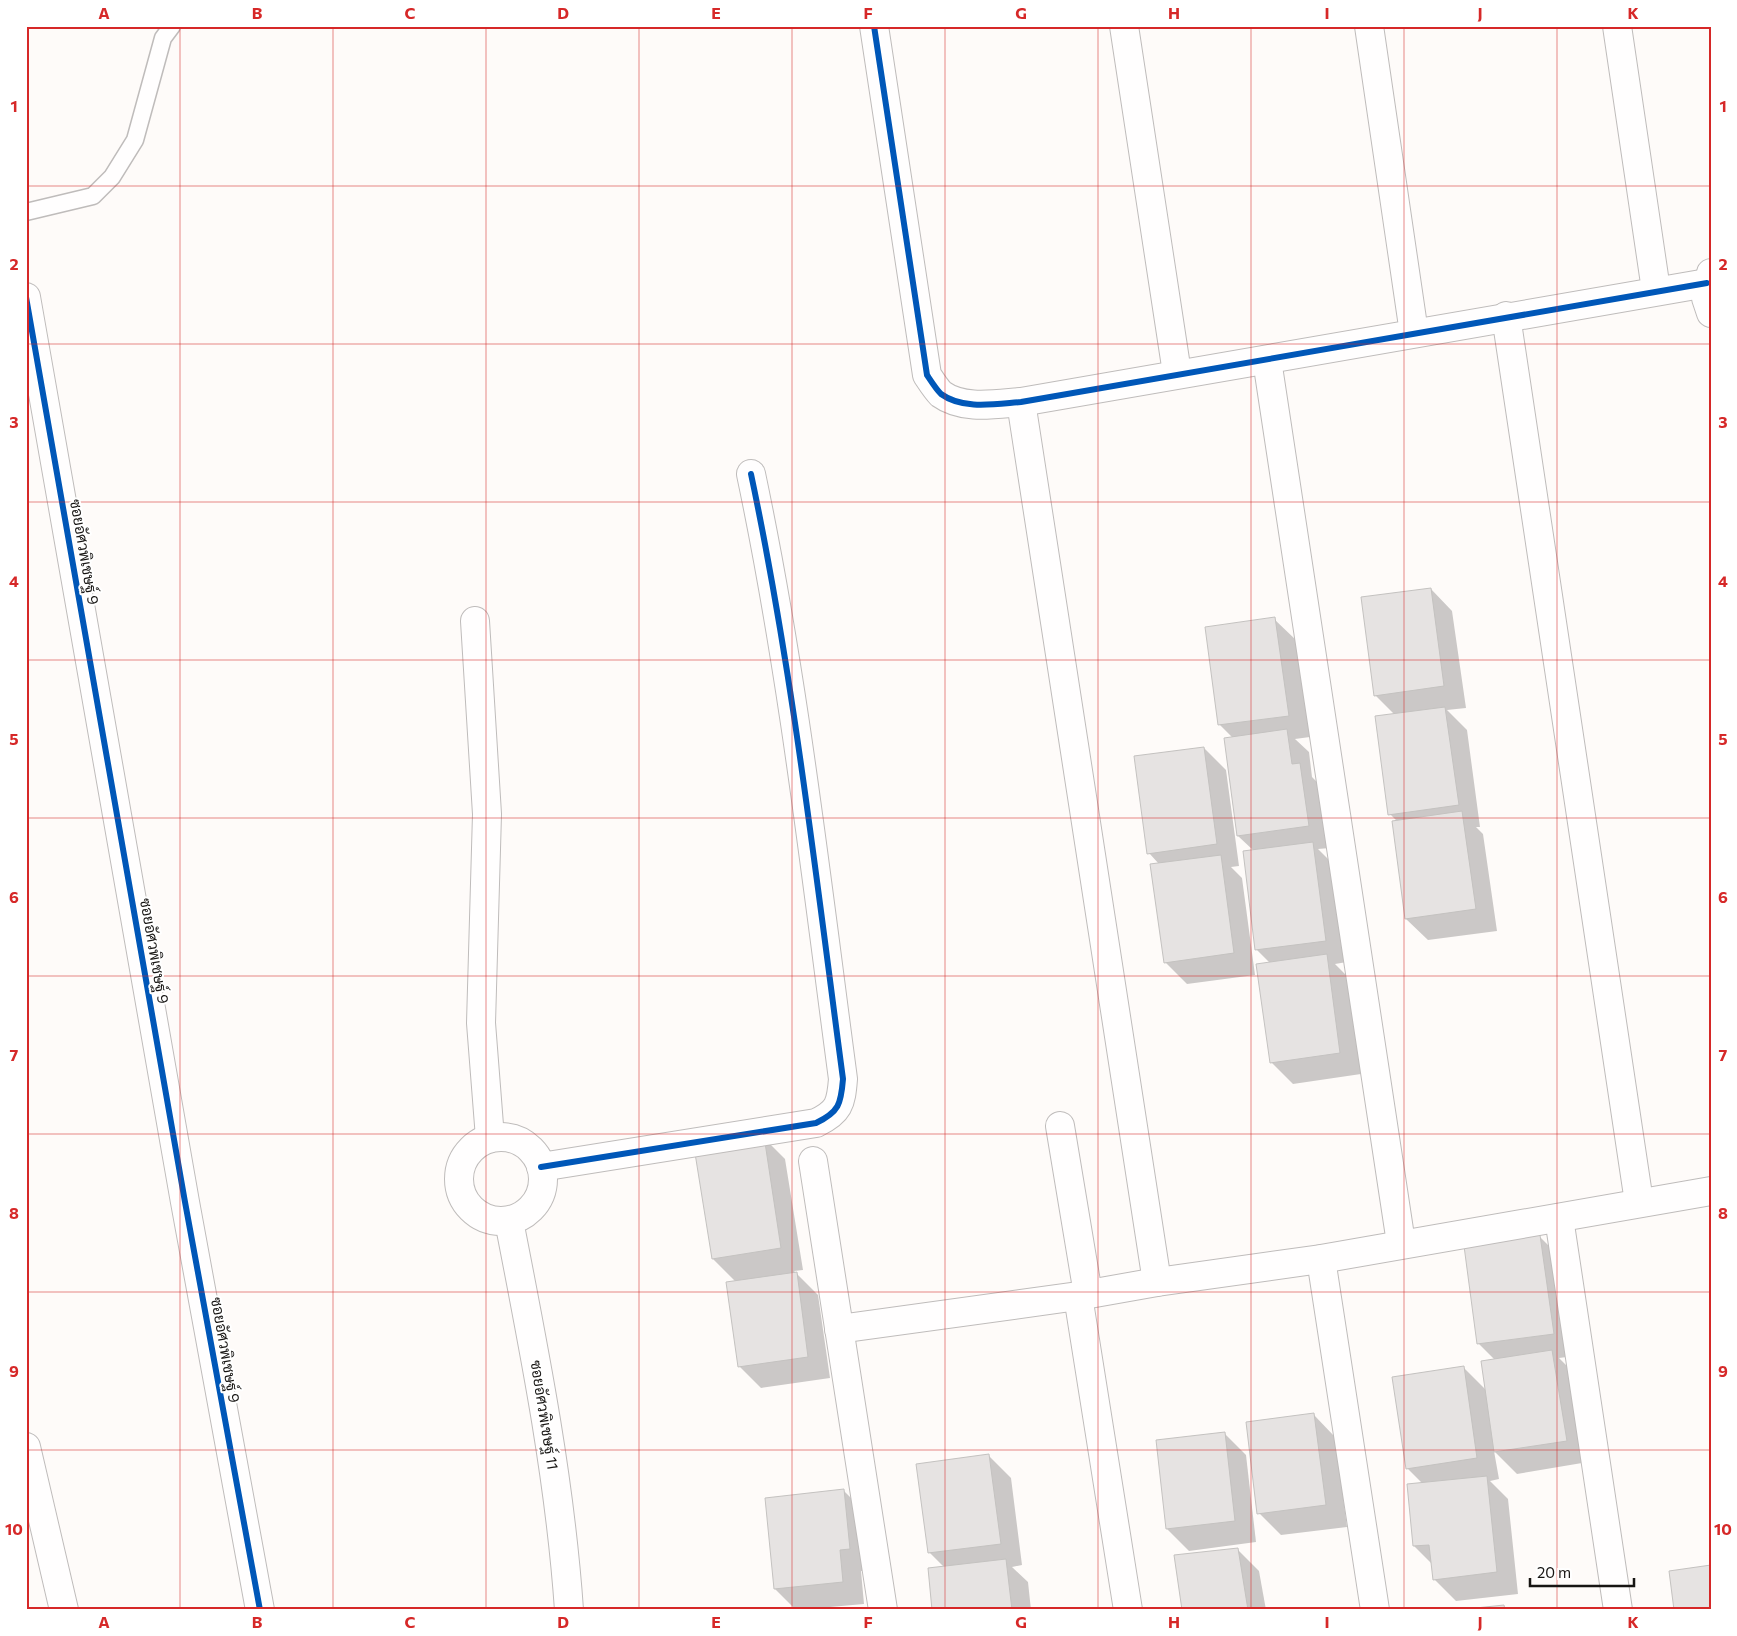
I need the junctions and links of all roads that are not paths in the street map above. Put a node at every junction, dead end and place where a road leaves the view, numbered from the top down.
1 (172, 26) edge
2 (874, 26) edge
3 (1124, 26) edge
4 (1369, 26) edge
5 (1617, 26) edge
6 (26, 212) edge
7 (1709, 278) edge
8 (1656, 290) junction
9 (26, 297) edge
10 (1711, 313) edge
11 (1506, 316) junction
12 (1414, 332) junction
13 (1267, 360) junction
14 (1177, 373) junction
15 (1021, 402) junction
16 (751, 474) dead end
17 (475, 621) dead end
18 (1060, 1126) dead end
19 (490, 1138) junction
20 (813, 1162) dead end
21 (541, 1167) junction
22 (1711, 1191) edge
23 (1640, 1202) junction
24 (1559, 1218) junction
25 (509, 1221) junction
26 (1401, 1243) junction
27 (1321, 1259) junction
28 (1157, 1282) junction
29 (1083, 1295) junction
30 (839, 1328) junction
31 (26, 1447) edge
32 (64, 1610) edge
33 (260, 1610) edge
34 (569, 1610) edge
35 (883, 1610) edge
36 (1128, 1610) edge
37 (1375, 1610) edge
38 (1618, 1610) edge

1 - 6 lane
2 - 15 street
3 - 14 street
4 - 12 street
5 - 8 street
7 - 8 street
7 - 10 street
8 - 11 street
9 - 33 street, ซอยอัศวพิเชษฐ์ 9
11 - 12 street
11 - 23 street
12 - 13 street
13 - 14 street
13 - 26 street
14 - 15 street
15 - 28 street
16 - 21 street
17 - 19 street
18 - 29 street
19 - 21 street
19 - 25 street
20 - 30 street
21 - 25 street
22 - 23 street
23 - 24 street
24 - 26 street
24 - 38 street
25 - 34 street, ซอยอัศวพิเชษฐ์ 11
26 - 27 street
27 - 28 street
27 - 37 street
28 - 29 street
29 - 30 street
29 - 36 street
30 - 35 street
31 - 32 street

